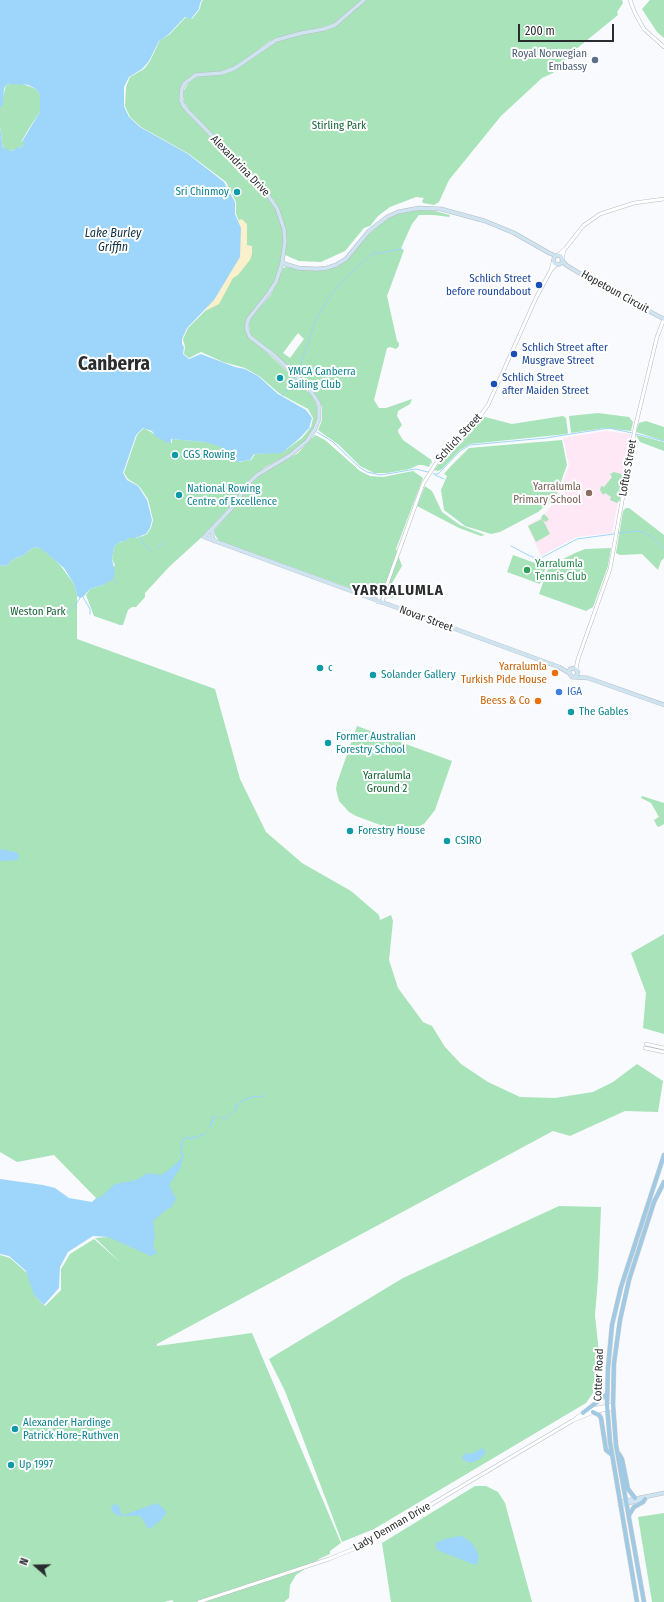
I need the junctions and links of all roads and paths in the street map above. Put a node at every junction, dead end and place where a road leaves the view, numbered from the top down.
1 (364, 0) edge
2 (630, 0) edge
3 (664, 47) edge
4 (664, 199) edge
5 (558, 260) junction
6 (282, 263) junction
7 (664, 319) edge
8 (213, 528) junction
9 (204, 538) joint
10 (214, 541) junction
11 (380, 602) junction
12 (573, 670) junction
13 (576, 676) junction
14 (588, 678) junction
15 (664, 705) edge
16 (664, 1048) edge
17 (664, 1052) edge
18 (664, 1155) edge
19 (664, 1182) edge
20 (607, 1395) junction
21 (613, 1406) junction
22 (607, 1407) junction
23 (594, 1412) junction
24 (583, 1413) junction
25 (572, 1422) junction
26 (618, 1452) junction
27 (611, 1455) junction
28 (664, 1493) edge
29 (650, 1496) junction
30 (635, 1498) junction
31 (645, 1499) junction
32 (626, 1502) junction
33 (620, 1503) junction
34 (629, 1518) junction
35 (199, 1602) edge
36 (637, 1602) edge
37 (644, 1602) edge

1 - 6 main road, Alexandrina Drive
2 - 3 street
4 - 5 street, Schlich Street
5 - 6 main road, Hopetoun Circuit
5 - 7 main road, Hopetoun Circuit
5 - 11 street, Schlich Street
6 - 8 main road, Alexandrina Drive
7 - 12 street, Loftus Street
8 - 9 main road, Alexandrina Drive
8 - 10 main road
9 - 10 main road, Novar Street
10 - 11 main road, Novar Street
11 - 12 main road, Novar Street
12 - 13 main road
12 - 13 main road, Novar Street
12 - 14 main road, Novar Street
13 - 14 main road, Novar Street
14 - 15 main road, Novar Street
16 - 17 street
18 - 20 main road, Cotter Road
19 - 21 main road, Cotter Road
20 - 22 main road, Cotter Road
20 - 24 main road
21 - 22 street, Lady Denman Drive
21 - 26 main road, Cotter Road
22 - 23 street, Lady Denman Drive
22 - 24 street, Lady Denman Drive
22 - 27 main road, Cotter Road
23 - 25 street, Lady Denman Drive
23 - 27 main road
24 - 25 street, Lady Denman Drive
25 - 35 street, Lady Denman Drive
26 - 30 main road
26 - 32 main road, Cotter Road
27 - 33 main road, Cotter Road
28 - 29 main road
29 - 30 main road
29 - 31 main road
30 - 32 main road
31 - 32 main road
31 - 34 main road
32 - 33 main road
32 - 34 main road, Cotter Road
33 - 36 main road, Cotter Road
34 - 37 main road, Cotter Road

